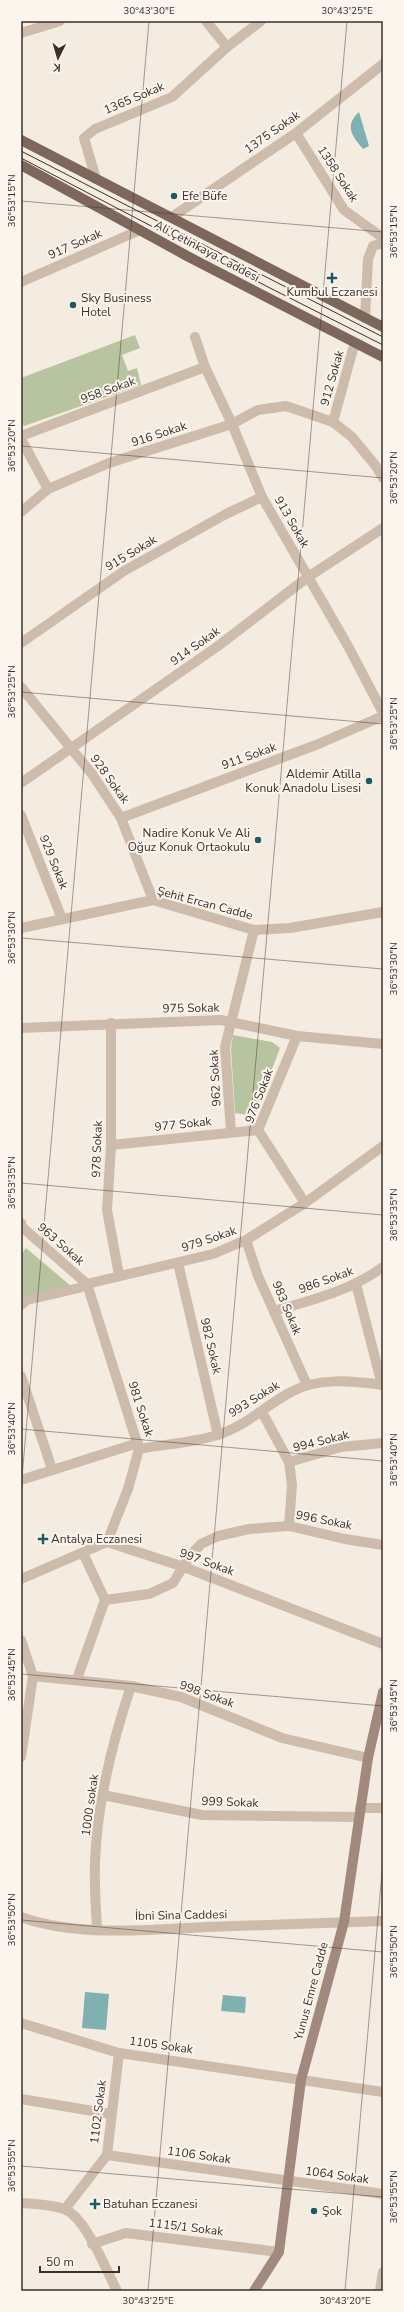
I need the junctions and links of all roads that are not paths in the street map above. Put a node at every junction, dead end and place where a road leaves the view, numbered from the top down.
1 (60, 21) edge
2 (206, 21) edge
3 (261, 21) edge
4 (21, 33) edge
5 (227, 47) junction
6 (383, 64) edge
7 (296, 133) junction
8 (21, 140) edge
9 (21, 165) edge
10 (96, 179) junction
11 (172, 217) junction
12 (140, 230) junction
13 (383, 238) edge
14 (383, 243) edge
15 (21, 282) edge
16 (365, 318) junction
17 (383, 327) edge
18 (195, 337) dead end
19 (360, 345) junction
20 (383, 357) edge
21 (205, 368) junction
22 (313, 414) joint
23 (333, 422) junction
24 (232, 424) junction
25 (21, 438) edge
26 (383, 478) edge
27 (48, 489) junction
28 (262, 497) junction
29 (21, 512) edge
30 (383, 528) edge
31 (308, 577) junction
32 (21, 644) edge
33 (21, 687) edge
34 (383, 714) edge
35 (70, 749) junction
36 (21, 783) edge
37 (21, 815) edge
38 (122, 818) junction
39 (153, 900) junction
40 (383, 912) edge
41 (62, 919) junction
42 (21, 928) edge
43 (254, 930) junction
44 (231, 1021) junction
45 (111, 1024) junction
46 (21, 1028) edge
47 (297, 1036) junction
48 (383, 1044) edge
49 (258, 1130) junction
50 (231, 1132) junction
51 (111, 1145) junction
52 (383, 1146) edge
53 (305, 1203) junction
54 (21, 1223) edge
55 (24, 1236) edge
56 (246, 1240) junction
57 (178, 1263) junction
58 (383, 1267) edge
59 (118, 1275) junction
60 (87, 1284) junction
61 (356, 1284) junction
62 (21, 1305) edge
63 (274, 1311) junction
64 (21, 1376) edge
65 (307, 1385) junction
66 (383, 1385) edge
67 (262, 1412) junction
68 (218, 1435) junction
69 (383, 1443) edge
70 (139, 1446) junction
71 (289, 1462) junction
72 (52, 1469) junction
73 (21, 1480) edge
74 (289, 1526) junction
75 (107, 1542) junction
76 (383, 1545) edge
77 (83, 1553) junction
78 (184, 1567) junction
79 (21, 1579) edge
80 (105, 1600) junction
81 (21, 1640) edge
82 (383, 1644) edge
83 (33, 1676) junction
84 (77, 1679) junction
85 (131, 1686) junction
86 (383, 1692) edge
87 (21, 1756) edge
88 (368, 1758) junction
89 (103, 1795) junction
90 (383, 1808) edge
91 (359, 1812) junction
92 (21, 1916) edge
93 (383, 1921) edge
94 (344, 1922) junction
95 (97, 1930) junction
96 (21, 2023) edge
97 (119, 2052) junction
98 (301, 2080) junction
99 (383, 2092) edge
100 (21, 2099) edge
101 (111, 2114) junction
102 (107, 2155) junction
103 (287, 2181) junction
104 (383, 2194) edge
105 (21, 2203) edge
106 (65, 2210) junction
107 (92, 2244) junction
108 (279, 2252) junction
109 (383, 2272) edge
110 (117, 2291) edge
111 (254, 2291) edge
112 (380, 2291) edge

1 - 4 street
2 - 5 street
3 - 5 street, 1365 Sokak
5 - 10 street, 1365 Sokak
6 - 7 street, 1375 Sokak
7 - 11 street, 1375 Sokak
7 - 13 street, 1358 Sokak
8 - 10 main road
9 - 12 main road, Ali Çetinkaya Caddesi
10 - 11 main road
11 - 16 main road
12 - 15 street, 917 Sokak
12 - 19 main road, Ali Çetinkaya Caddesi
14 - 16 street
16 - 17 main road
18 - 21 street, 913 Sokak
19 - 20 main road, Ali Çetinkaya Caddesi
19 - 23 street, 912 Sokak
21 - 24 street, 913 Sokak
21 - 25 street, 958 Sokak
22 - 23 street, 912 Sokak
22 - 24 street, 916 Sokak
23 - 26 street, 912 Sokak
24 - 27 street, 916 Sokak
24 - 28 street, 913 Sokak
25 - 27 street
27 - 29 street, 916 Sokak
28 - 31 street, 913 Sokak
28 - 32 street, 915 Sokak
30 - 31 street, 914 Sokak
31 - 34 street, 913 Sokak
31 - 35 street, 914 Sokak
33 - 35 street, 928 Sokak
34 - 38 street, 911 Sokak
35 - 36 street, 914 Sokak
35 - 38 street, 928 Sokak
37 - 41 street, 929 Sokak
38 - 39 street, 928 Sokak
39 - 41 street, Şehit Ercan Cadde
39 - 43 street, Şehit Ercan Cadde
40 - 43 street, Şehit Ercan Cadde
41 - 42 street, Şehit Ercan Cadde
43 - 44 street, 962 Sokak
44 - 45 street, 975 Sokak
44 - 47 street, 975 Sokak
44 - 50 street, 962 Sokak
45 - 46 street, 975 Sokak
45 - 51 street, 978 Sokak
47 - 48 street, 975 Sokak
47 - 49 street, 976 Sokak
49 - 50 street, 977 Sokak
49 - 53 street, 976 Sokak
50 - 51 street, 977 Sokak
51 - 59 street, 978 Sokak
52 - 53 street, 979 Sokak
53 - 56 street, 979 Sokak
54 - 55 street, 963 Sokak
55 - 60 street, 963 Sokak
56 - 57 street, 979 Sokak
56 - 63 street, 983 Sokak
57 - 59 street, 979 Sokak
57 - 68 street, 982 Sokak
58 - 61 street, 986 Sokak
59 - 60 street, 979 Sokak
60 - 62 street, 979 Sokak
60 - 70 street, 981 Sokak
61 - 63 street, 986 Sokak
61 - 66 street
63 - 65 street, 983 Sokak
64 - 72 street
65 - 66 street, 993 Sokak
65 - 67 street, 993 Sokak
67 - 68 street, 993 Sokak
67 - 71 street
68 - 70 street, 993 Sokak
69 - 71 street, 994 Sokak
70 - 72 street, 993 Sokak
70 - 75 street, 981 Sokak
71 - 74 street
72 - 73 street, 993 Sokak
74 - 76 street, 996 Sokak
74 - 78 street, 996 Sokak
75 - 77 street
75 - 78 street, 997 Sokak
77 - 79 street
77 - 80 street
78 - 80 street, 996 Sokak
78 - 82 street, 997 Sokak
80 - 84 street
81 - 83 street
83 - 84 street, 998 Sokak
83 - 87 street
84 - 85 street, 998 Sokak
85 - 88 street, 998 Sokak
85 - 89 street, 1000 sokak
86 - 88 street, Yunus Emre Cadde
88 - 91 street, Yunus Emre Cadde
89 - 91 street, 999 Sokak
89 - 95 street, 1000 sokak
90 - 91 street, 999 Sokak
91 - 94 street, Yunus Emre Cadde
92 - 95 street, İbni Sina Caddesi
93 - 94 street, İbni Sina Caddesi
94 - 95 street, İbni Sina Caddesi
94 - 98 street, Yunus Emre Cadde
96 - 97 street, 1105 Sokak
97 - 98 street, 1105 Sokak
97 - 101 street, 1102 Sokak
98 - 99 street, 1105 Sokak
98 - 103 street, Yunus Emre Cadde
100 - 101 street
101 - 102 street, 1102 Sokak
102 - 103 street, 1106 Sokak
102 - 106 street, 1102 Sokak
103 - 104 street, 1064 Sokak
103 - 108 street, Yunus Emre Cadde
105 - 106 street
106 - 107 street
107 - 108 street, 1115/1 Sokak
107 - 110 street
108 - 111 street, Yunus Emre Cadde
109 - 112 street

